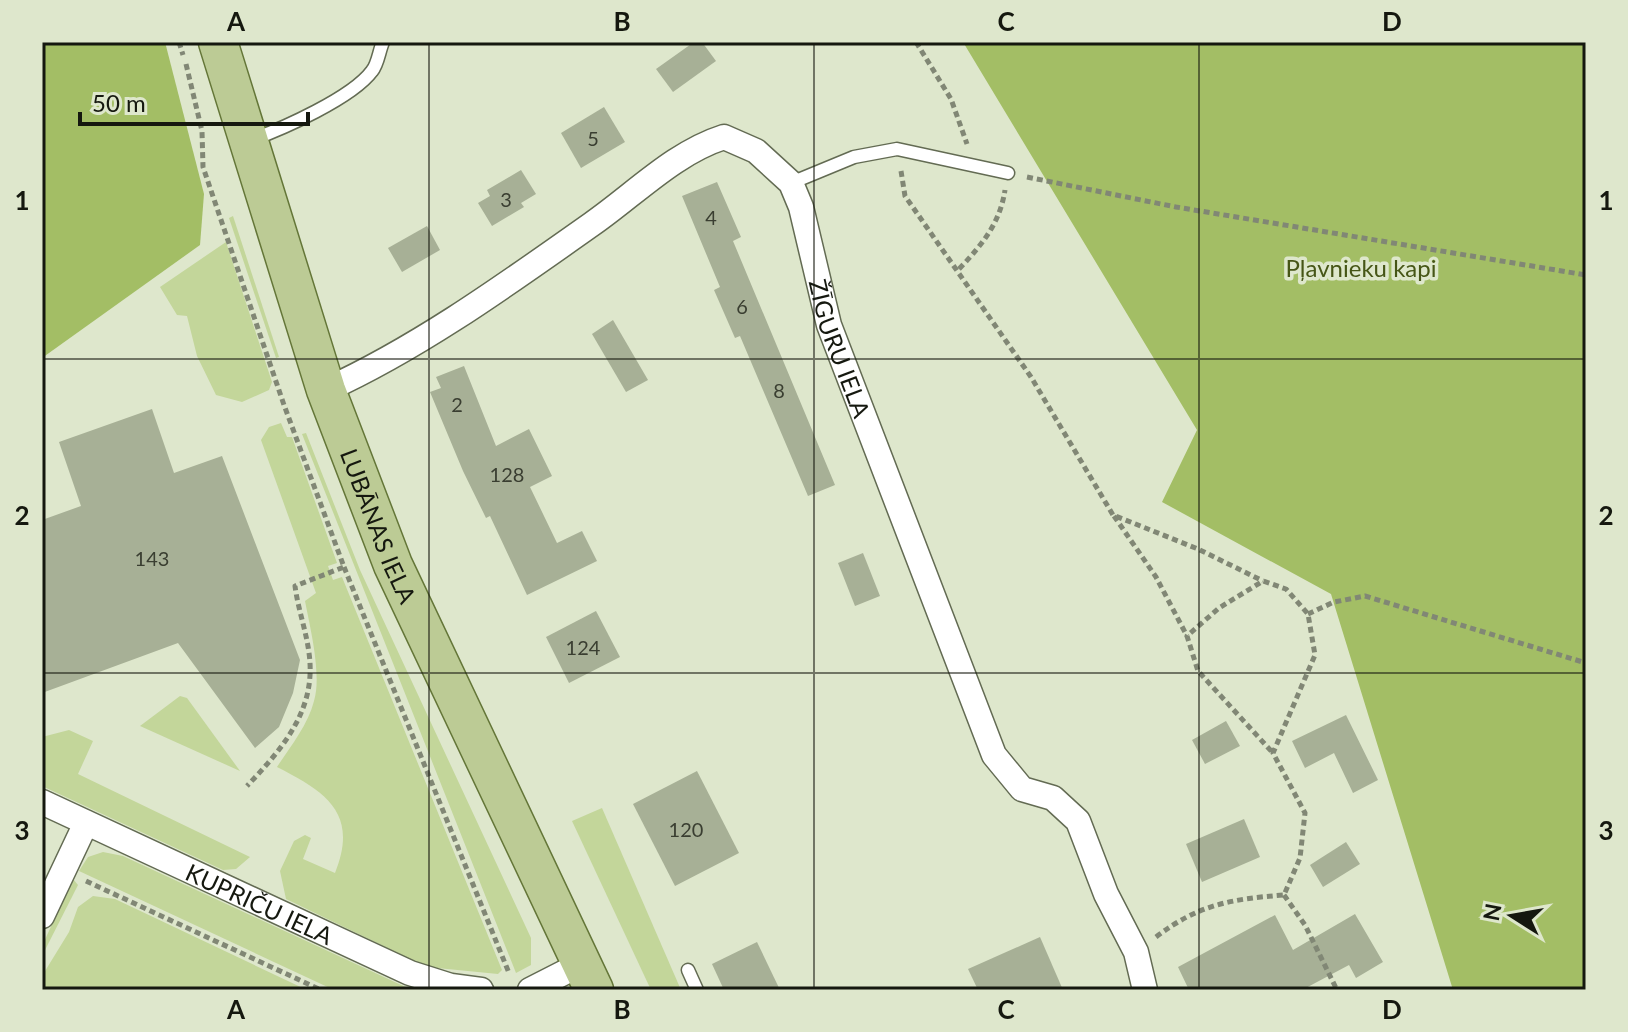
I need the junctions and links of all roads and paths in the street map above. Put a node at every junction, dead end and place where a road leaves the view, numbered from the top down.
1 (179, 42) edge
2 (218, 42) edge
3 (383, 42) edge
4 (916, 42) edge
5 (248, 141) junction
6 (897, 149) junction
7 (973, 164) junction
8 (1008, 173) junction
9 (791, 183) junction
10 (959, 269) junction
11 (1586, 275) edge
12 (326, 390) junction
13 (1113, 515) junction
14 (344, 567) junction
15 (1263, 581) junction
16 (1308, 614) junction
17 (1187, 636) junction
18 (1586, 663) edge
19 (1273, 753) junction
20 (247, 786) dead end
21 (42, 802) edge
22 (86, 823) junction
23 (63, 870) junction
24 (1284, 895) junction
25 (42, 916) edge
26 (1136, 952) junction
27 (688, 970) dead end
28 (587, 977) edge
29 (524, 986) edge
30 (321, 990) edge
31 (481, 990) edge
32 (697, 990) edge
33 (1145, 990) edge
34 (1337, 990) edge

1 - 14 path
2 - 5 main road, LUBĀNAS IELA
3 - 5 lane
4 - 7 path
5 - 12 main road, LUBĀNAS IELA
6 - 7 lane
6 - 9 lane
6 - 10 path
7 - 8 lane
8 - 10 path
8 - 11 path
9 - 12 street, ŽĪGURU IELA
9 - 26 street, ŽĪGURU IELA
10 - 13 path
12 - 28 main road, LUBĀNAS IELA
13 - 15 path
13 - 17 path
14 - 20 path
14 - 29 path
15 - 16 path
15 - 17 path
16 - 18 path
16 - 19 path
17 - 19 path
19 - 24 path
21 - 22 street, KUPRIČU IELA
22 - 23 street
22 - 31 street, KUPRIČU IELA
23 - 25 street
23 - 30 path
24 - 26 path
24 - 34 path
26 - 33 street, ŽĪGURU IELA
27 - 32 lane
28 - 29 street

